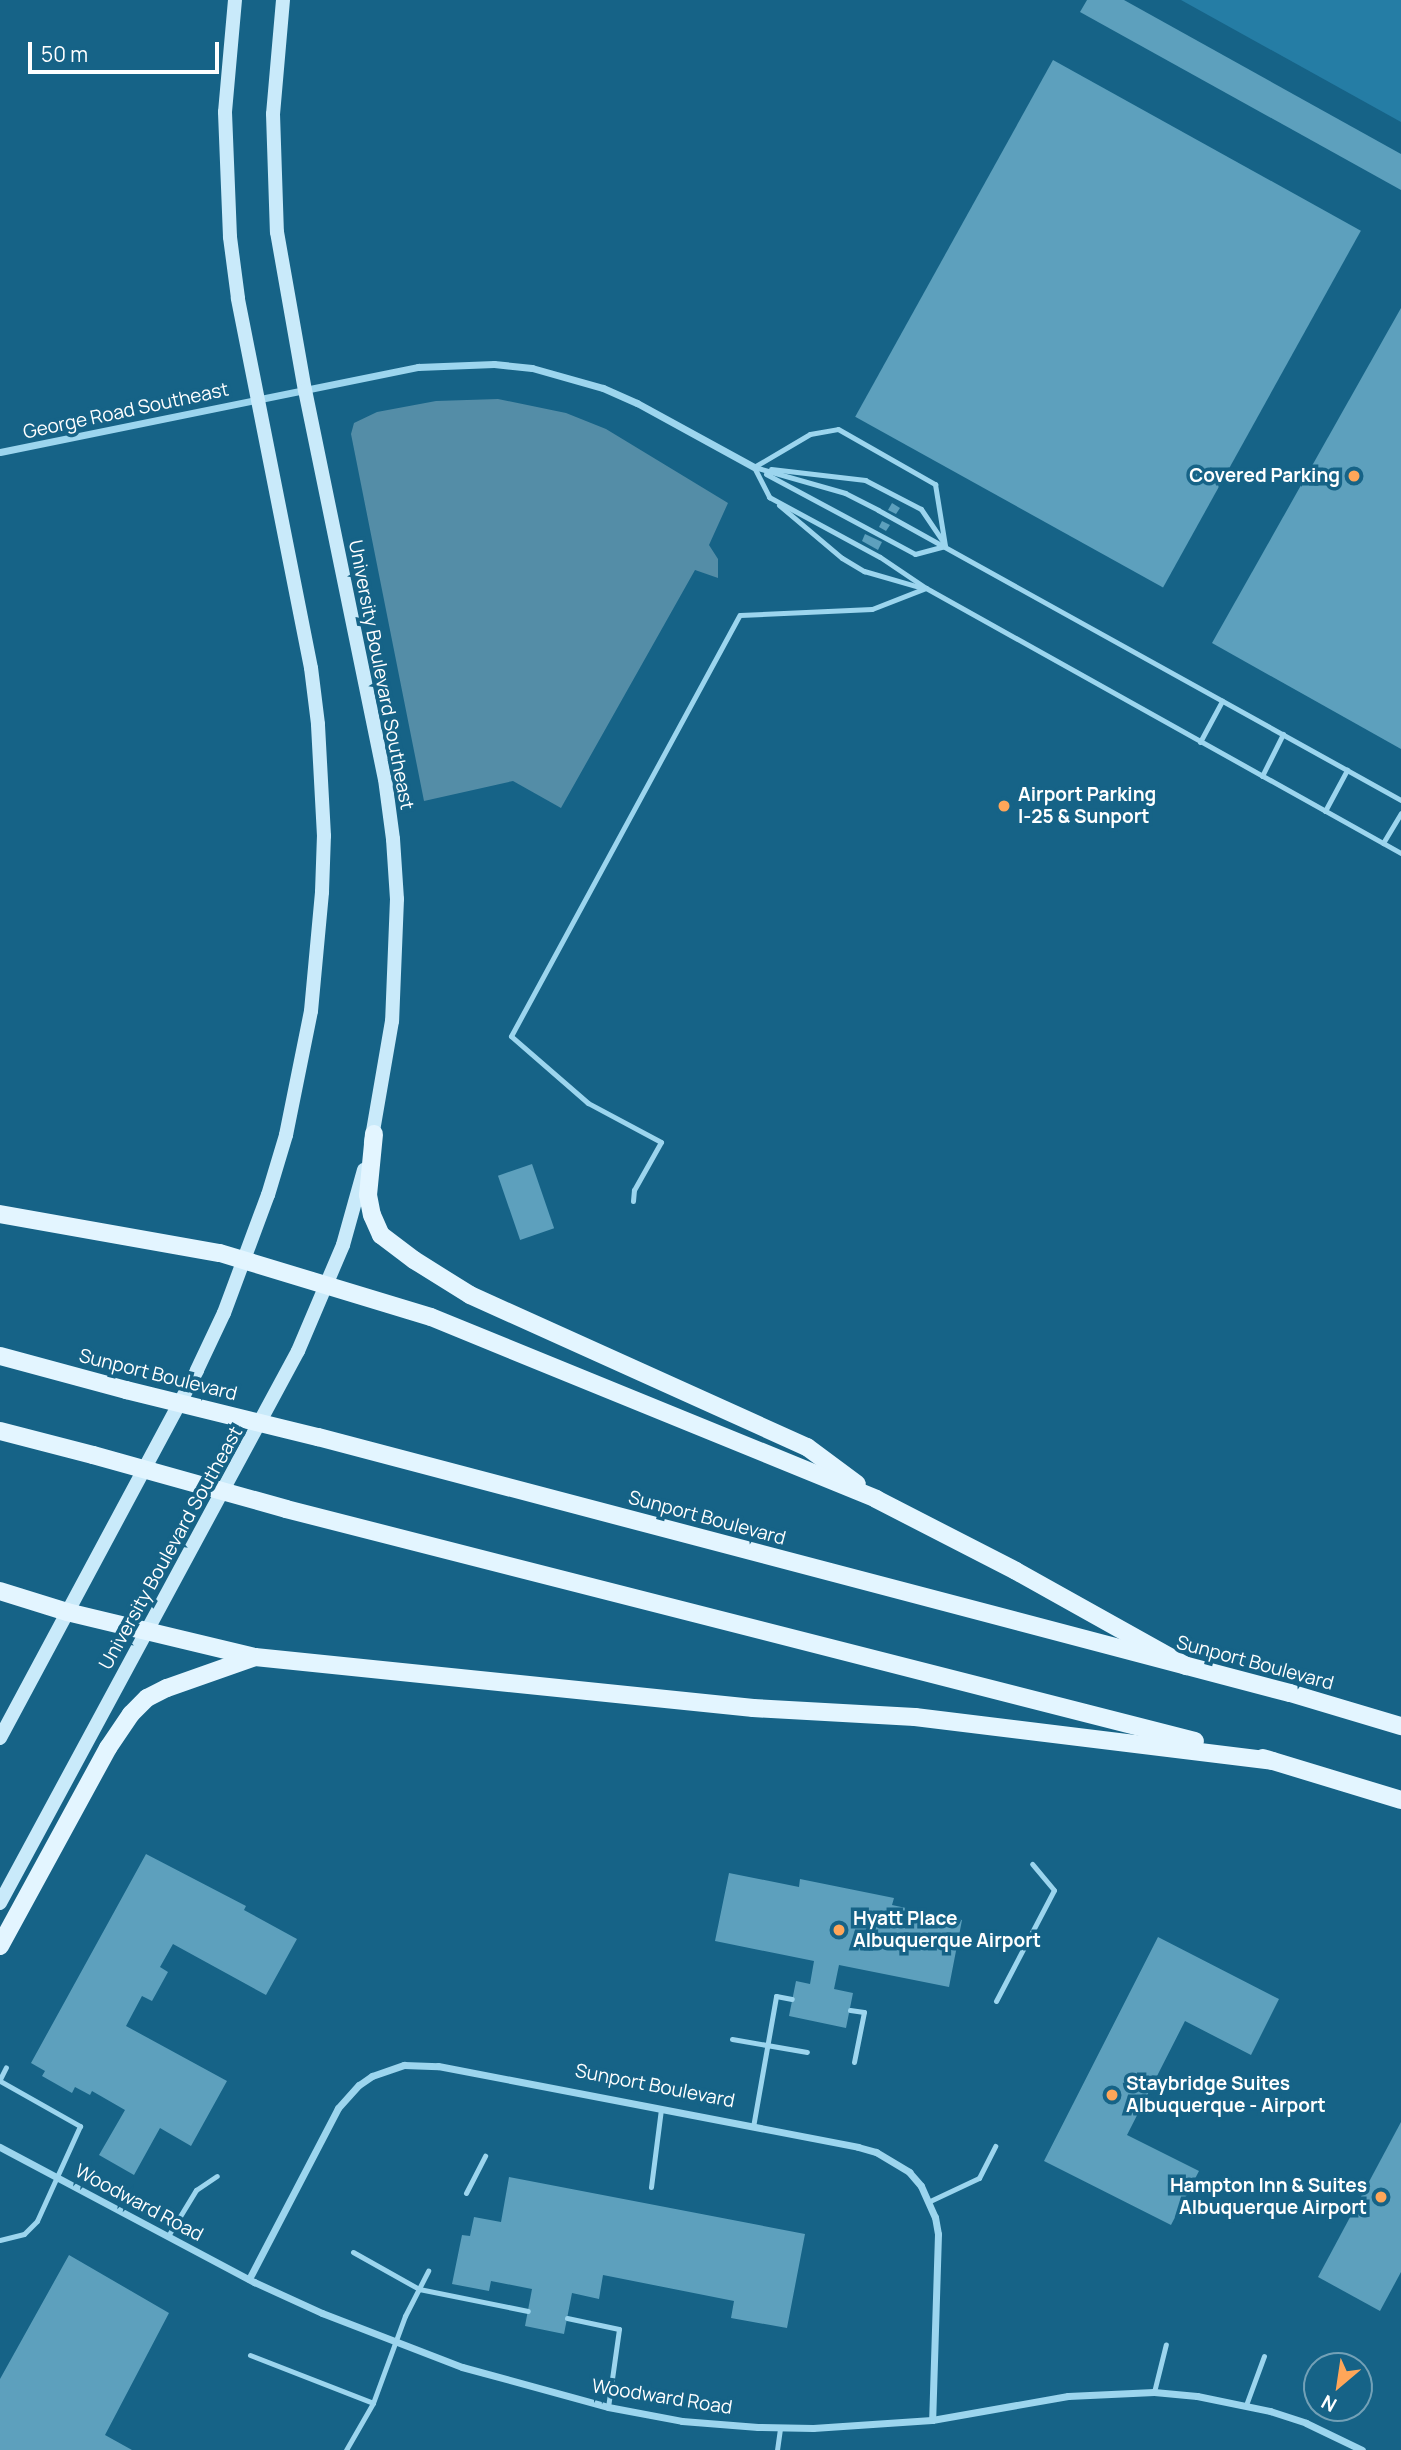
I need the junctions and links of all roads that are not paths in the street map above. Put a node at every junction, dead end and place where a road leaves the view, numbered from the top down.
1 (235, 0) edge
2 (283, 0) edge
3 (305, 390) junction
4 (258, 399) junction
5 (0, 452) edge
6 (754, 467) junction
7 (769, 497) junction
8 (946, 546) junction
9 (926, 589) junction
10 (1222, 701) junction
11 (1283, 734) junction
12 (1200, 742) junction
13 (1347, 770) junction
14 (1262, 776) junction
15 (1401, 800) edge
16 (1325, 811) junction
17 (1401, 813) edge
18 (1383, 843) junction
19 (1401, 853) edge
20 (374, 1134) junction
21 (633, 1201) dead end
22 (0, 1214) edge
23 (245, 1260) junction
24 (327, 1286) junction
25 (0, 1356) edge
26 (0, 1431) edge
27 (876, 1499) junction
28 (0, 1591) edge
29 (67, 1612) junction
30 (145, 1630) junction
31 (255, 1657) junction
32 (1186, 1666) junction
33 (1401, 1726) edge
34 (0, 1738) edge
35 (1272, 1761) junction
36 (1401, 1800) edge
37 (1032, 1864) dead end
38 (0, 1903) edge
39 (0, 1946) edge
40 (792, 1999) dead end
41 (996, 2001) dead end
42 (850, 2010) dead end
43 (732, 2039) dead end
44 (768, 2045) junction
45 (807, 2052) dead end
46 (854, 2062) dead end
47 (6, 2067) dead end
48 (0, 2080) edge
49 (662, 2109) junction
50 (753, 2126) junction
51 (995, 2146) dead end
52 (0, 2147) edge
53 (485, 2156) dead end
54 (55, 2176) junction
55 (217, 2176) dead end
56 (651, 2187) dead end
57 (466, 2193) dead end
58 (930, 2201) junction
59 (167, 2236) junction
60 (0, 2240) edge
61 (353, 2252) dead end
62 (428, 2271) dead end
63 (249, 2279) junction
64 (419, 2289) junction
65 (528, 2311) dead end
66 (568, 2318) dead end
67 (396, 2344) junction
68 (1166, 2344) dead end
69 (250, 2355) dead end
70 (1264, 2356) dead end
71 (1154, 2392) junction
72 (373, 2403) junction
73 (1246, 2405) junction
74 (608, 2407) junction
75 (932, 2420) junction
76 (780, 2428) junction
77 (346, 2450) edge
78 (777, 2450) edge
79 (1362, 2450) edge

1 - 4 main road
2 - 3 main road, University Boulevard Southeast
3 - 4 street, George Road Southeast
3 - 6 street, George Road Southeast
3 - 20 main road, University Boulevard Southeast
4 - 5 street, George Road Southeast
4 - 23 main road
6 - 7 lane
6 - 8 lane
6 - 8 lane
6 - 8 lane
6 - 8 lane
7 - 9 lane
7 - 9 lane
8 - 10 lane
9 - 12 lane
9 - 21 lane
10 - 11 lane
10 - 12 lane
11 - 13 lane
11 - 14 lane
12 - 14 lane
13 - 15 lane
13 - 16 lane
14 - 16 lane
16 - 18 lane
17 - 18 lane
18 - 19 lane
20 - 24 main road, University Boulevard Southeast
20 - 27 main road
22 - 23 main road
23 - 24 main road
23 - 29 main road
24 - 27 main road
24 - 30 main road, University Boulevard Southeast
25 - 32 main road, Sunport Boulevard, bridge
26 - 35 main road, bridge
27 - 32 main road
28 - 29 main road
29 - 30 main road
29 - 34 main road
30 - 31 main road
30 - 38 main road, University Boulevard Southeast
31 - 35 main road
31 - 39 main road
32 - 33 main road, Sunport Boulevard
35 - 36 main road
37 - 41 lane
40 - 44 lane
42 - 46 lane
43 - 44 lane
44 - 45 lane
44 - 50 lane
47 - 48 lane
48 - 54 lane
49 - 50 street, Sunport Boulevard
49 - 56 lane
49 - 63 street, Sunport Boulevard
50 - 58 street, Sunport Boulevard
51 - 58 lane
52 - 54 street, Woodward Road
53 - 57 lane
54 - 59 street, Woodward Road
54 - 60 lane
55 - 59 lane
58 - 75 street, Sunport Boulevard
59 - 63 street, Woodward Road
61 - 64 lane
62 - 64 lane
63 - 67 street, Woodward Road
64 - 65 lane
64 - 67 lane
66 - 74 lane
67 - 72 lane
67 - 74 street, Woodward Road
68 - 71 lane
69 - 72 lane
70 - 73 lane
71 - 73 street, Woodward Road
71 - 75 street, Woodward Road
72 - 77 lane
73 - 79 street, Woodward Road
74 - 76 street, Woodward Road
75 - 76 street, Woodward Road
76 - 78 lane

